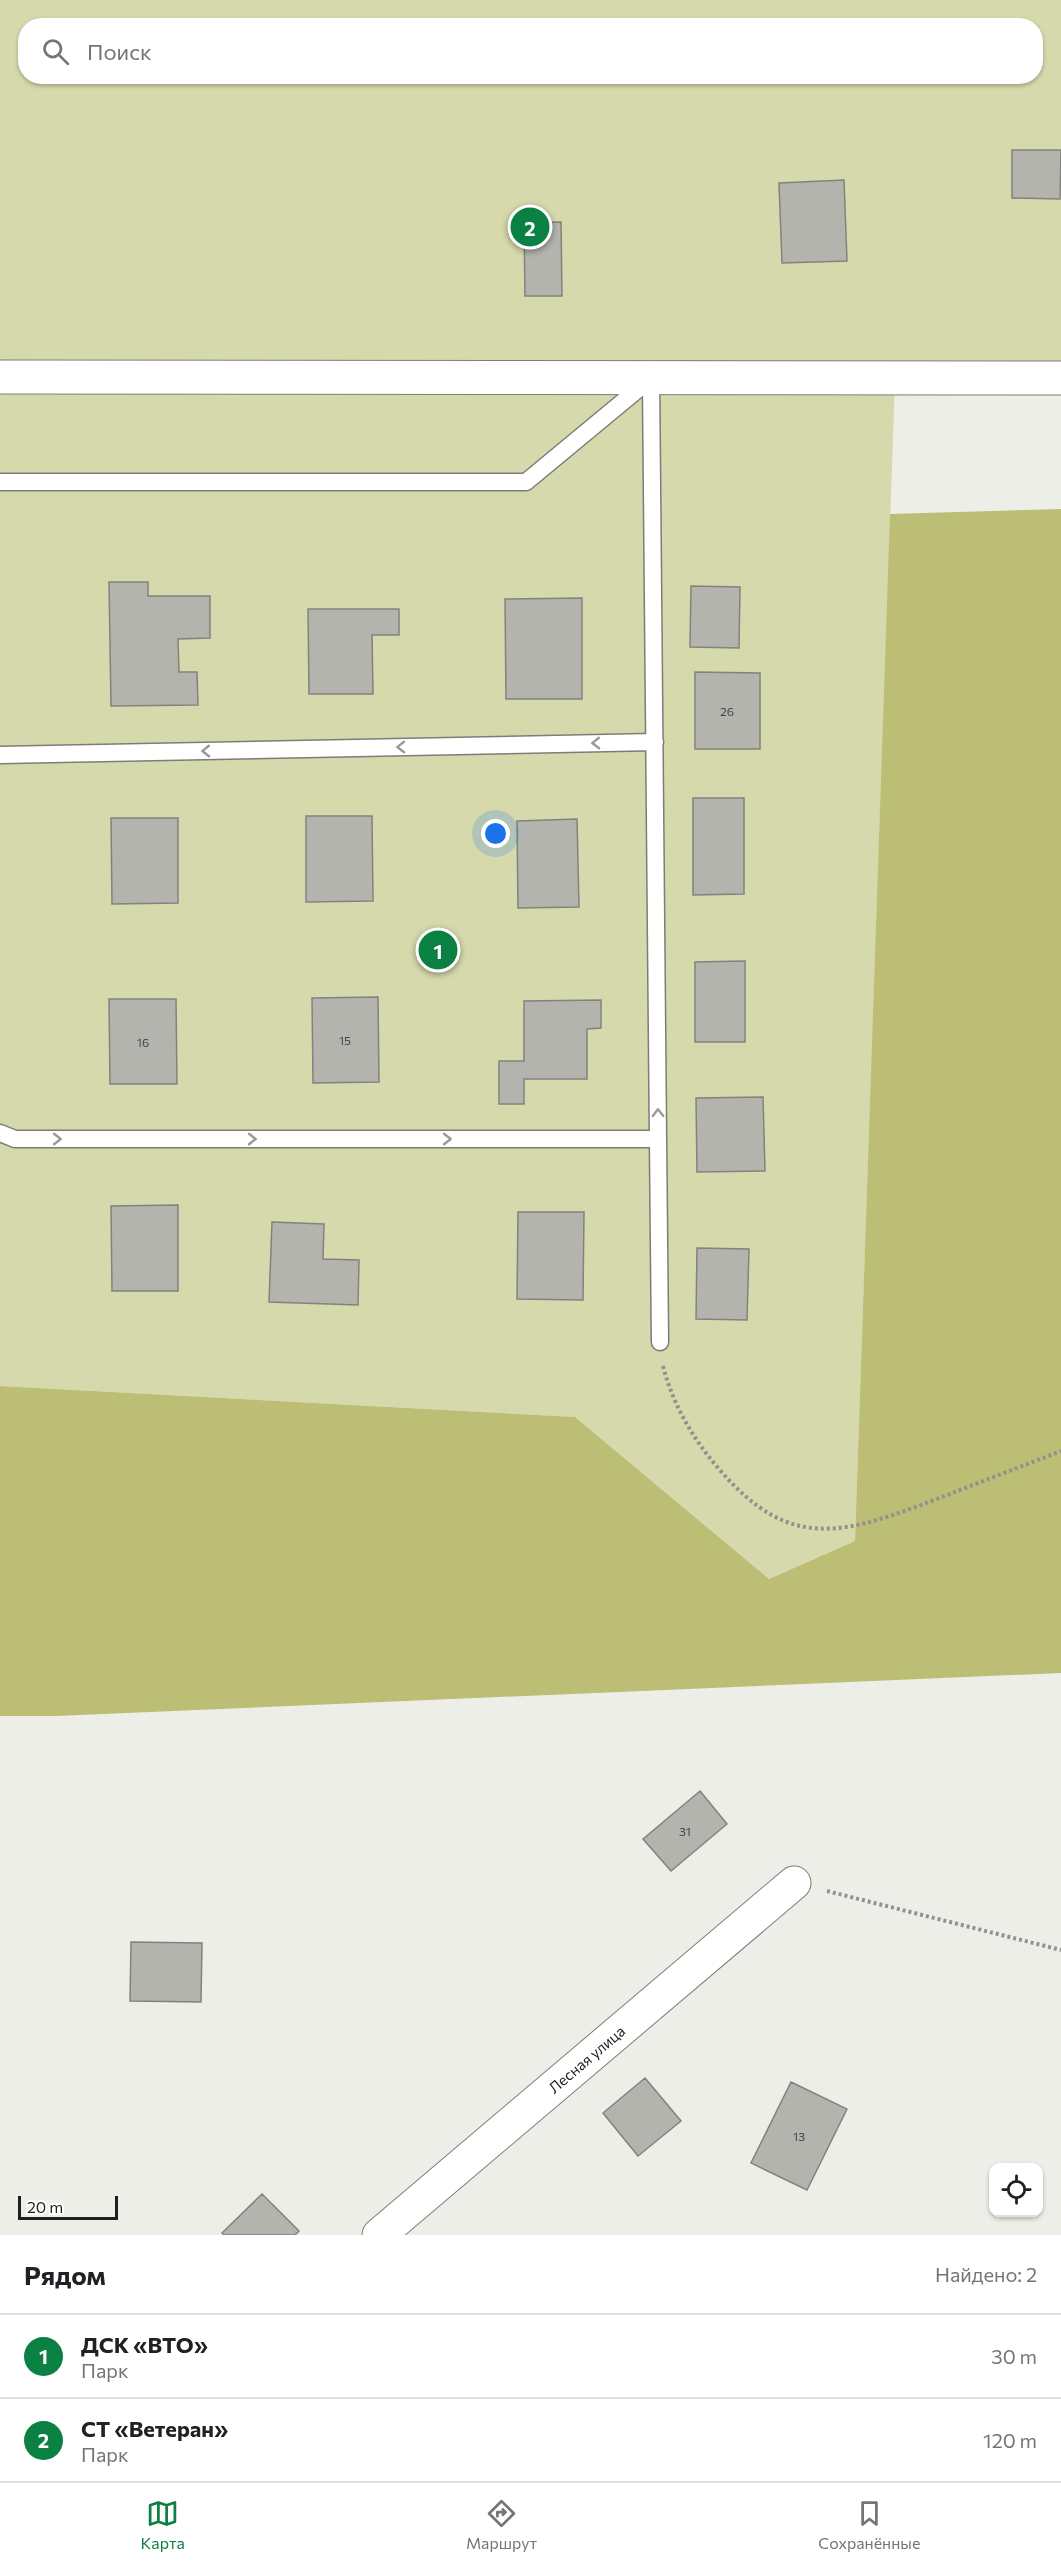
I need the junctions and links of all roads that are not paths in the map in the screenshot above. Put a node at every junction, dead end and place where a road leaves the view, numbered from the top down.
1 (0, 377) edge
2 (651, 378) junction
3 (1061, 378) edge
4 (0, 482) edge
5 (654, 742) junction
6 (0, 755) edge
7 (0, 1133) edge
8 (658, 1139) junction
9 (660, 1342) road end
10 (794, 1883) road end
11 (379, 2235) edge

1 - 2 street
2 - 3 street
2 - 4 lane
2 - 5 lane
5 -> 6 lane
8 -> 5 lane
7 -> 8 lane
8 - 9 lane
10 - 11 street, Лесная улица

